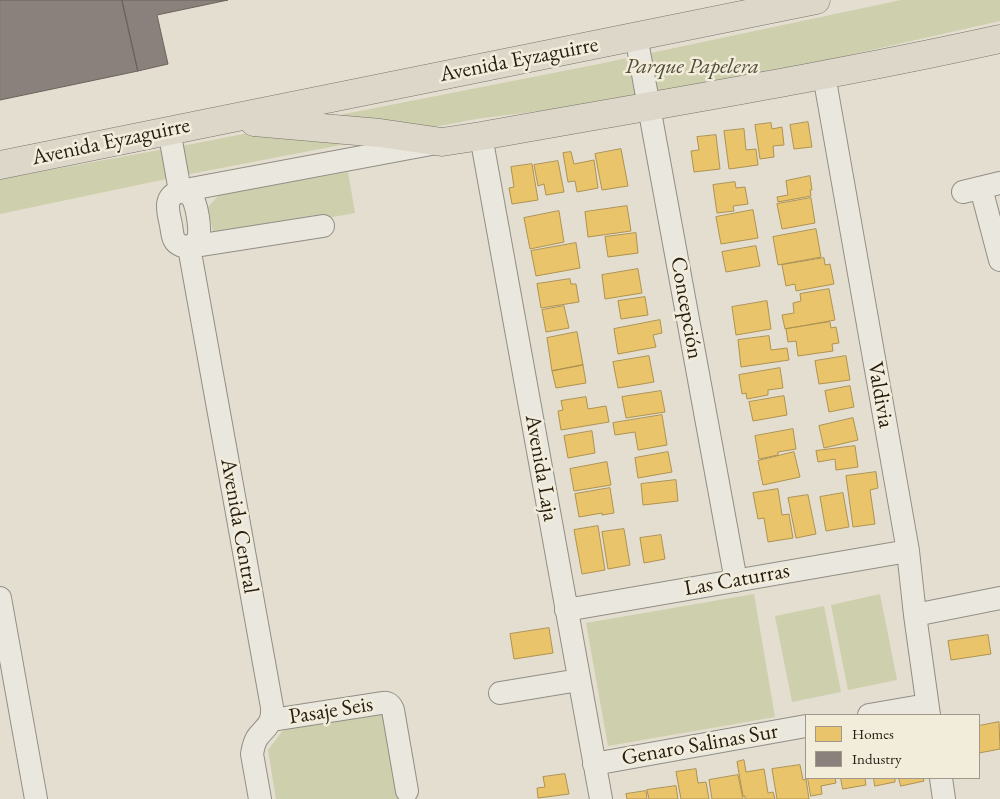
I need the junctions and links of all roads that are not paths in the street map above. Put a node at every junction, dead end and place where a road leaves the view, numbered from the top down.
1 (816, 0) edge
2 (636, 36) junction
3 (1000, 39) edge
4 (824, 75) junction
5 (649, 106) junction
6 (223, 119) junction
7 (169, 130) junction
8 (481, 136) junction
9 (442, 142) junction
10 (0, 165) edge
11 (981, 188) edge
12 (180, 191) junction
13 (324, 226) dead end
14 (189, 247) junction
15 (1000, 260) edge
16 (908, 551) junction
17 (736, 581) junction
18 (0, 598) edge
19 (1000, 598) edge
20 (566, 610) junction
21 (915, 615) junction
22 (579, 680) junction
23 (500, 693) dead end
24 (928, 710) edge
25 (881, 714) edge
26 (272, 720) junction
27 (805, 726) edge
28 (594, 764) junction
29 (940, 779) edge
30 (407, 791) dead end
31 (36, 799) edge
32 (260, 799) edge
33 (600, 799) edge
34 (944, 799) edge

1 - 2 main road, Avenida Eyzaguirre
2 - 5 street, Concepción
2 - 6 main road, Avenida Eyzaguirre
3 - 4 main road, Avenida Eyzaguirre
4 - 5 main road, Avenida Eyzaguirre
4 - 16 street, Valdivia
5 - 8 main road, Avenida Eyzaguirre
5 - 17 street, Concepción
6 - 7 main road, Avenida Eyzaguirre
6 - 9 main road, Avenida Eyzaguirre
7 - 10 main road, Avenida Eyzaguirre
7 - 12 street
8 - 9 main road, Avenida Eyzaguirre
8 - 20 street, Avenida Laja
9 - 12 street, Avenida Eyzaguirre
11 - 15 street
12 - 14 street
13 - 14 street
14 - 26 street, Avenida Central
16 - 17 street, Las Caturras
16 - 21 street, Valdivia
17 - 20 street, Las Caturras
18 - 31 street
19 - 21 street
20 - 22 street, Avenida Laja
21 - 24 street, Valdivia
22 - 23 street
22 - 28 street, Avenida Laja
24 - 25 street
26 - 30 street, Pasaje Seis
26 - 32 street
27 - 28 street, Genaro Salinas Sur
28 - 33 street, Avenida Laja
29 - 34 street

